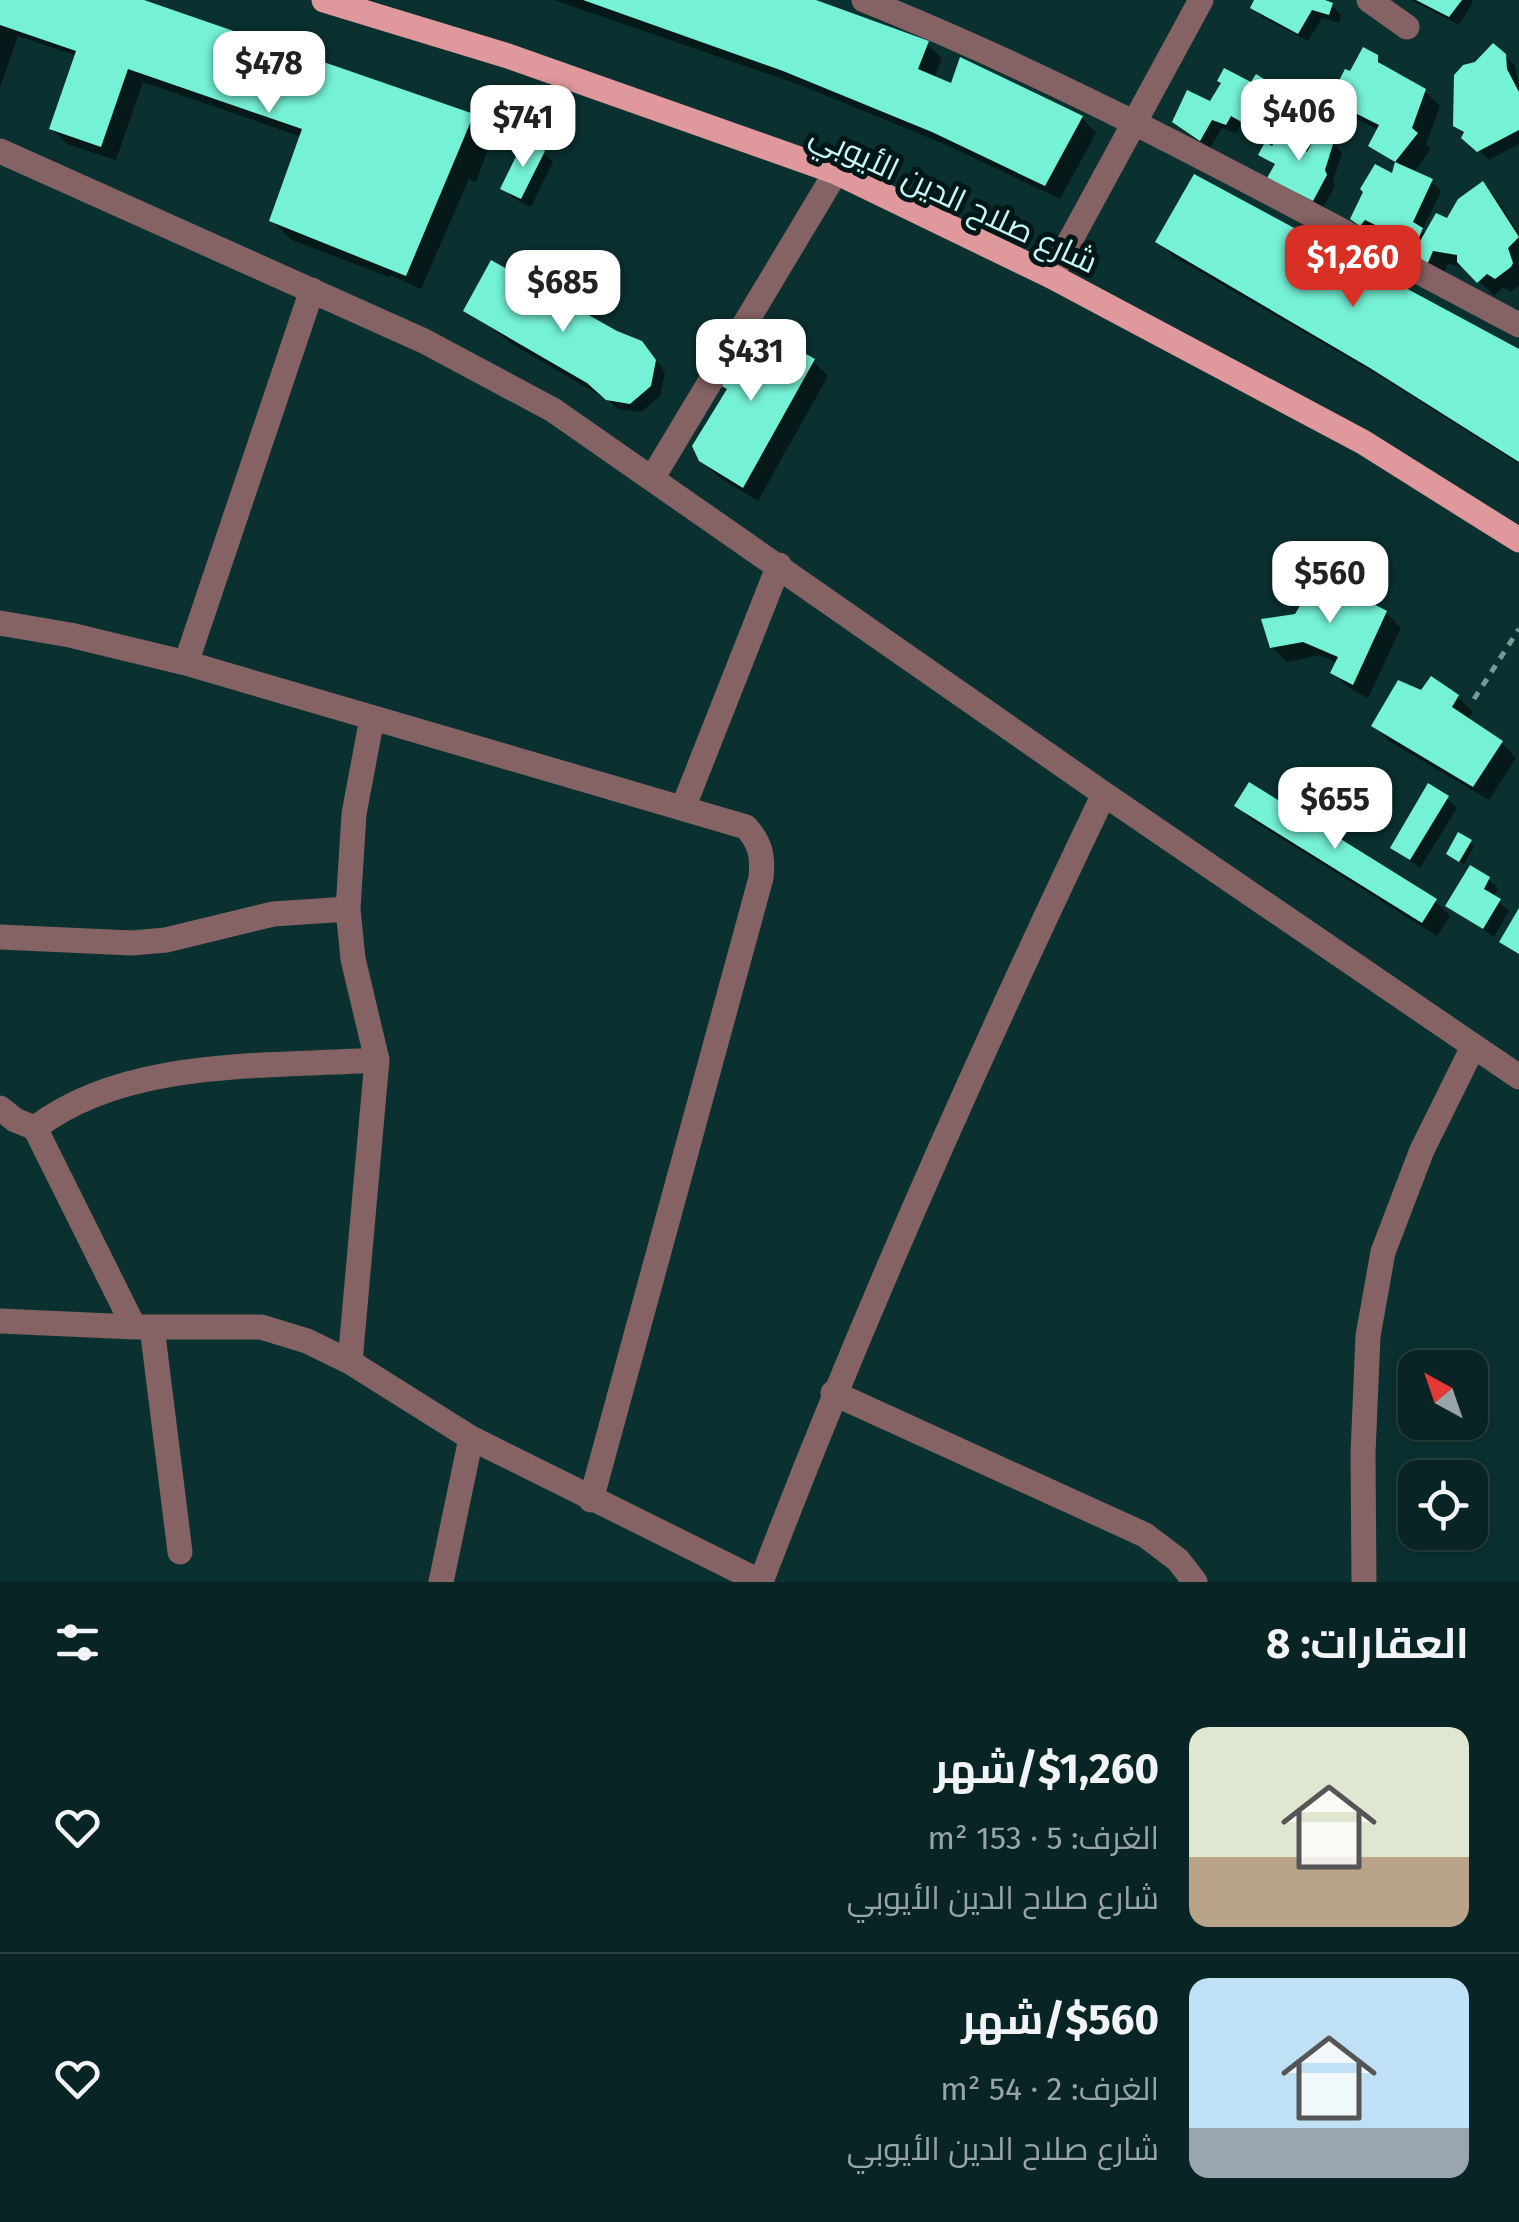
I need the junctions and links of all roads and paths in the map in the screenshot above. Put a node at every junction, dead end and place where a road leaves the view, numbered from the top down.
1 (324, 0) edge
2 (864, 0) edge
3 (1201, 0) edge
4 (1369, 0) edge
5 (1407, 28) dead end
6 (1136, 124) junction
7 (0, 151) edge
8 (836, 172) junction
9 (1052, 276) junction
10 (312, 290) junction
11 (1519, 326) edge
12 (653, 477) junction
13 (1519, 540) edge
14 (779, 564) junction
15 (0, 622) edge
16 (1519, 629) edge
17 (186, 663) junction
18 (1474, 699) dead end
19 (372, 718) junction
20 (1104, 794) junction
21 (683, 808) junction
22 (348, 909) junction
23 (0, 936) edge
24 (1473, 1047) junction
25 (376, 1060) junction
26 (1519, 1077) edge
27 (0, 1108) edge
28 (35, 1128) junction
29 (0, 1321) edge
30 (143, 1327) junction
31 (350, 1362) junction
32 (833, 1393) junction
33 (470, 1438) junction
34 (592, 1500) junction
35 (180, 1552) dead end
36 (442, 1582) edge
37 (1195, 1582) edge
38 (1364, 1582) edge

1 - 8 main road, شارع صلاح الدين الأيوبي
2 - 6 street
3 - 6 street
4 - 5 street
6 - 9 street
6 - 11 street
7 - 10 street
8 - 9 main road, شارع صلاح الدين الأيوبي
8 - 12 street
9 - 13 main road, شارع صلاح الدين الأيوبي
10 - 12 street
10 - 17 street
12 - 14 street
14 - 20 street
14 - 21 street
15 - 17 street
16 - 18 path
17 - 19 street
19 - 21 street
19 - 22 street
20 - 24 street
20 - 32 street
21 - 34 street
22 - 23 street
22 - 25 street
24 - 26 street
24 - 38 street
25 - 28 street
25 - 31 street
27 - 28 street
28 - 30 street
29 - 30 street
30 - 31 street
30 - 35 street
31 - 33 street
32 - 34 street
32 - 37 street
33 - 34 street
33 - 36 street

